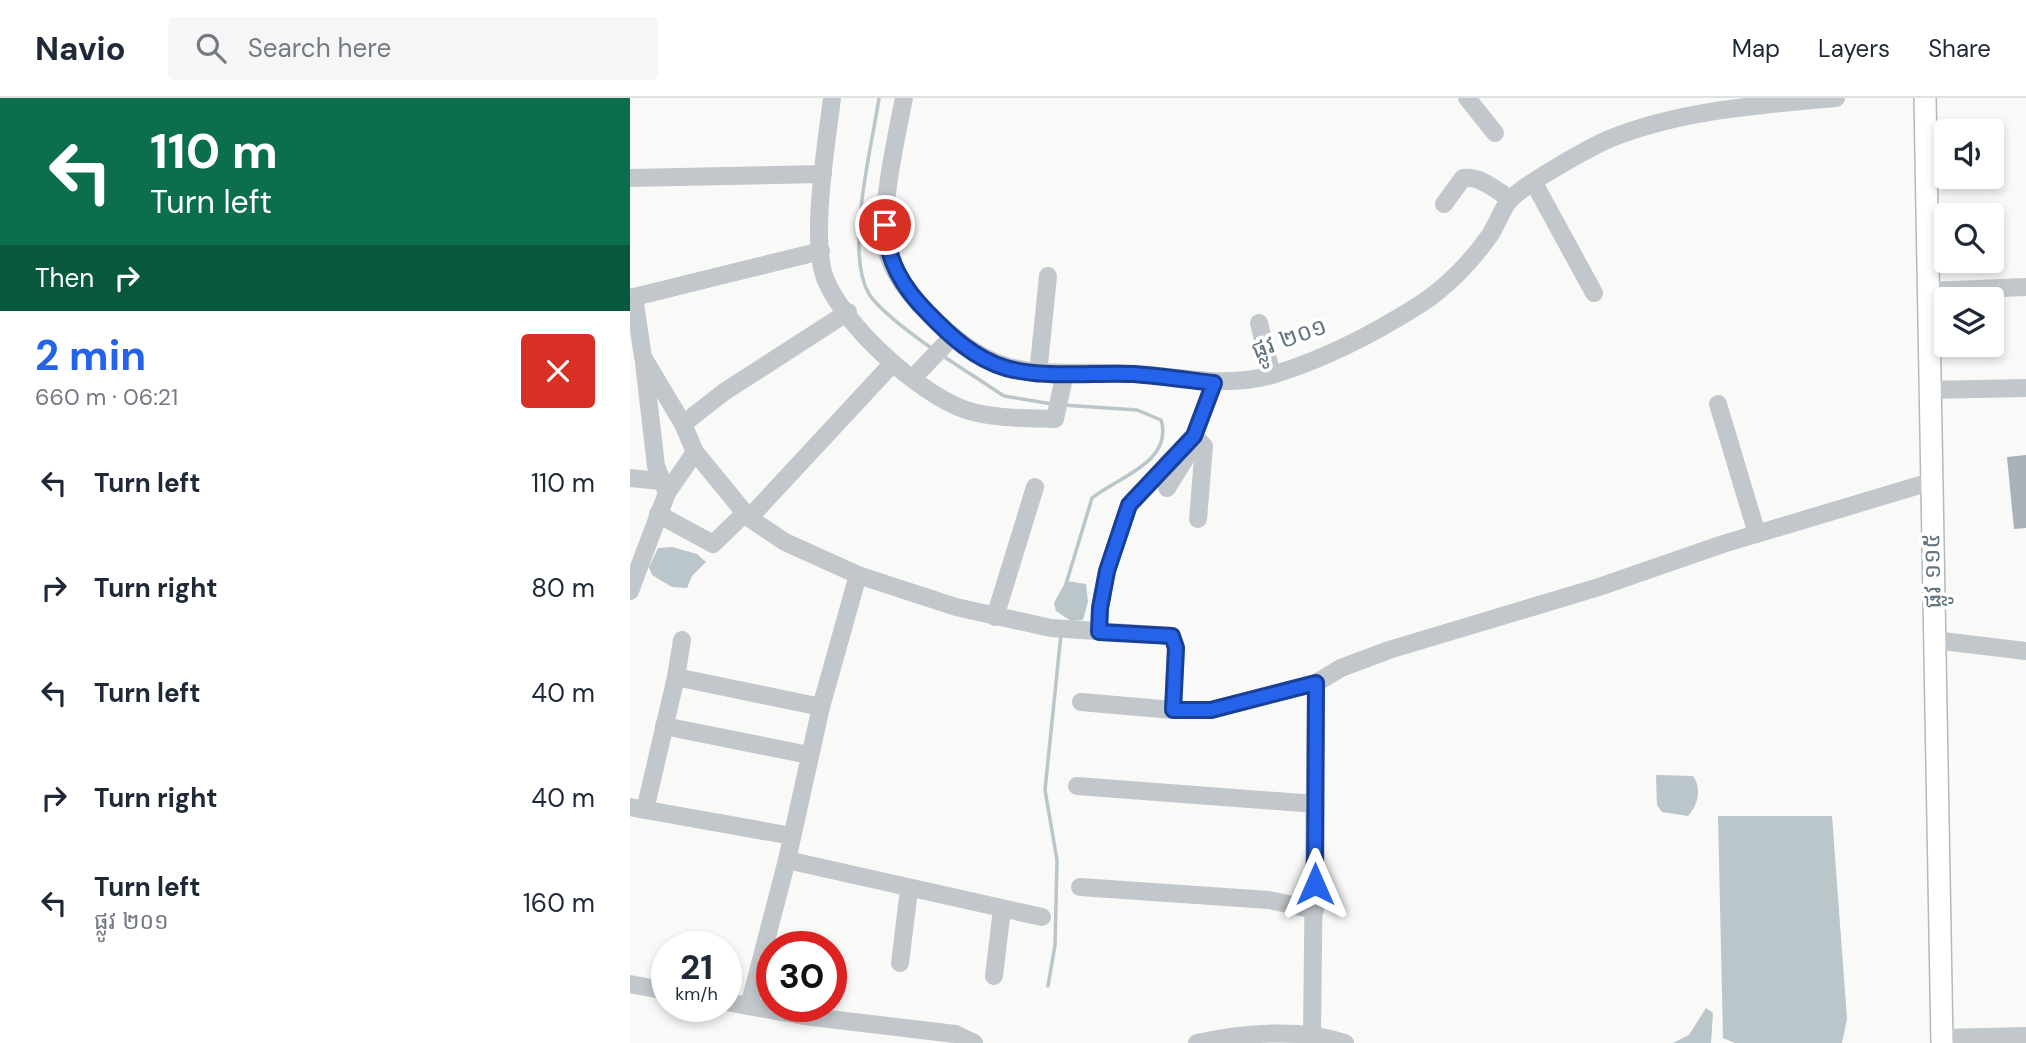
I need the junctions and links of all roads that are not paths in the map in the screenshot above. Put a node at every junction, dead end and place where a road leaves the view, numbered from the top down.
1 (832, 98) edge
2 (904, 98) edge
3 (1467, 98) edge
4 (1836, 98) edge
5 (1925, 98) edge
6 (1495, 133) dead end
7 (823, 174) junction
8 (630, 178) edge
9 (1534, 183) junction
10 (1510, 199) junction
11 (1444, 204) dead end
12 (821, 251) junction
13 (1048, 276) dead end
14 (2026, 287) edge
15 (1929, 291) junction
16 (1594, 293) dead end
17 (632, 298) edge
18 (848, 312) junction
19 (1259, 323) dead end
20 (952, 337) junction
21 (643, 357) junction
22 (893, 363) junction
23 (1038, 373) junction
24 (1065, 373) junction
25 (1272, 374) junction
26 (913, 378) junction
27 (1214, 383) junction
28 (2026, 388) edge
29 (1928, 390) junction
30 (1718, 404) dead end
31 (683, 424) junction
32 (1196, 438) junction
33 (695, 452) junction
34 (630, 478) edge
35 (1930, 482) junction
36 (1035, 486) dead end
37 (664, 487) junction
38 (1167, 488) dead end
39 (659, 514) junction
40 (747, 515) junction
41 (1198, 519) dead end
42 (1757, 534) junction
43 (634, 570) edge
44 (858, 575) junction
45 (630, 591) edge
46 (995, 617) junction
47 (1099, 632) junction
48 (1934, 639) junction
49 (682, 640) dead end
50 (2026, 651) edge
51 (676, 677) junction
52 (1316, 683) junction
53 (1081, 702) dead end
54 (821, 707) junction
55 (1173, 710) junction
56 (664, 726) junction
57 (809, 755) junction
58 (1077, 786) dead end
59 (1315, 804) junction
60 (637, 808) edge
61 (792, 836) junction
62 (788, 860) junction
63 (1080, 887) dead end
64 (909, 890) junction
65 (1002, 909) junction
66 (1315, 910) junction
67 (1042, 917) dead end
68 (900, 963) dead end
69 (994, 976) dead end
70 (630, 984) edge
71 (651, 987) edge
72 (742, 1005) edge
73 (750, 1006) junction
74 (1312, 1035) junction
75 (2026, 1036) edge
76 (1288, 1038) edge
77 (1942, 1040) edge
78 (1204, 1042) edge
79 (974, 1043) edge
80 (1345, 1043) edge

1 - 7 street
2 - 20 street, ផ្លូវ ២០១
3 - 6 street
4 - 9 street, ផ្លូវ ២០១
5 - 15 main road, ផ្លូវ ១១៥
7 - 8 street
7 - 12 street
9 - 10 street, ផ្លូវ ២០១
9 - 16 street
10 - 11 street
10 - 25 street, ផ្លូវ ២០១
12 - 17 street
12 - 18 street
13 - 23 street
14 - 15 street
15 - 29 main road, ផ្លូវ ១១៥
17 - 21 street
18 - 22 street
18 - 31 street
19 - 25 street
20 - 23 street, ផ្លូវ ២០១
20 - 26 street
21 - 31 street
21 - 37 street
22 - 26 street
22 - 40 street
23 - 24 street, ផ្លូវ ២០១
24 - 26 street
24 - 27 street, ផ្លូវ ២០១
25 - 27 street, ផ្លូវ ២០១
27 - 32 street
28 - 29 street
29 - 35 main road, ផ្លូវ ១១៥
30 - 42 street
31 - 33 street
32 - 38 street
32 - 41 street
32 - 47 street
33 - 37 street
33 - 40 street
34 - 37 street
35 - 42 street
35 - 48 main road, ផ្លូវ ១១៥
36 - 46 street
37 - 39 street
39 - 40 street
39 - 43 street
40 - 44 street
42 - 52 street
43 - 45 street
44 - 46 street
44 - 54 street
46 - 47 street
47 - 55 street
48 - 50 street
48 - 77 main road, ផ្លូវ ១១៥
49 - 51 street
51 - 54 street
51 - 56 street
52 - 55 street
52 - 59 street
53 - 55 street
54 - 57 street
56 - 57 street
56 - 60 street
57 - 61 street
58 - 59 street
59 - 66 street
60 - 61 street
61 - 62 street
62 - 64 street
62 - 73 street
63 - 66 street
64 - 65 street
64 - 68 street
65 - 67 street
65 - 69 street
66 - 74 street
70 - 71 street
72 - 73 street
73 - 79 street
74 - 76 street
74 - 80 street
75 - 77 street
76 - 78 street

